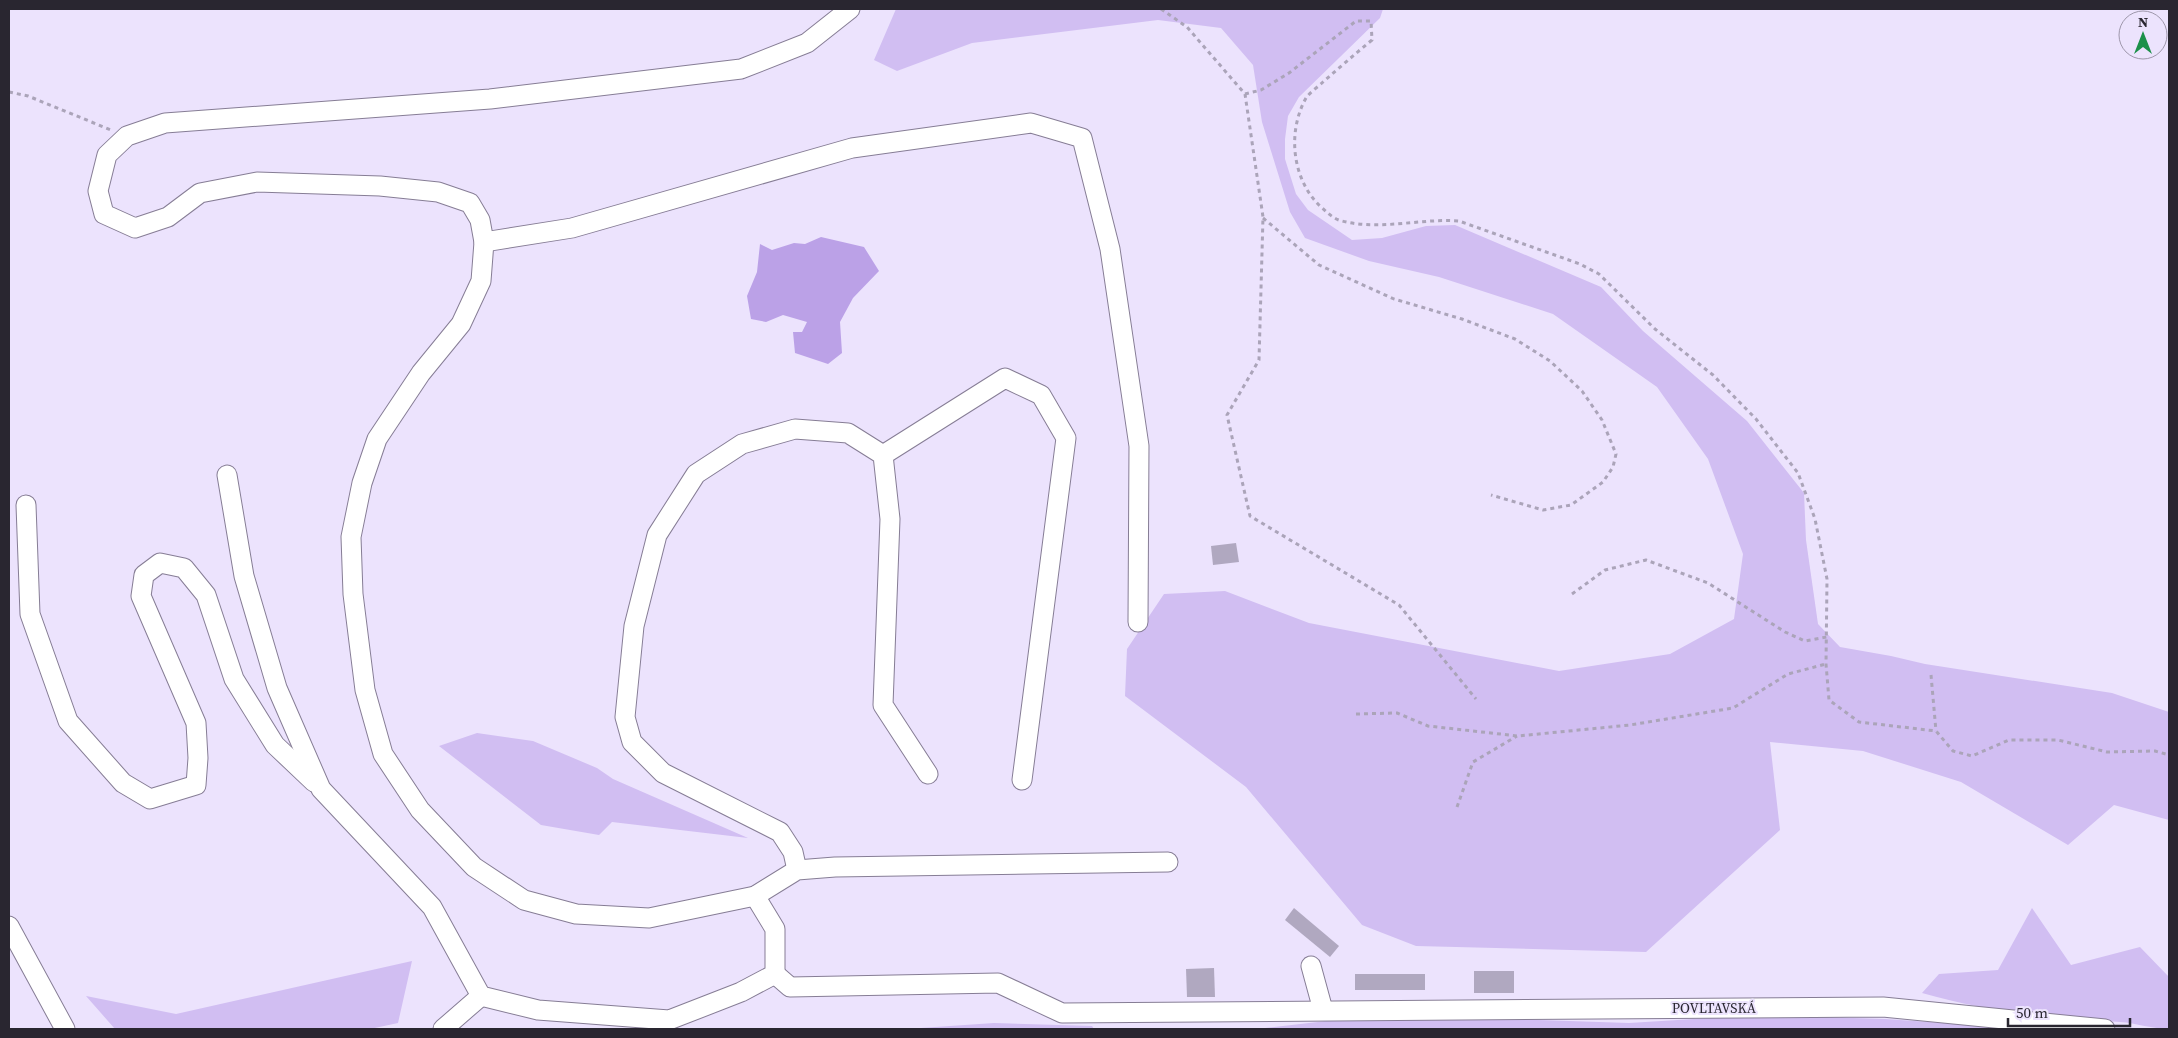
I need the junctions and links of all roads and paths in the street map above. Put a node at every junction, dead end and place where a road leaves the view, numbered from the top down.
1 (850, 9) edge
2 (1161, 9) edge
3 (9, 92) edge
4 (1246, 94) junction
5 (127, 136) junction
6 (1263, 217) junction
7 (484, 242) junction
8 (883, 455) junction
9 (227, 474) dead end
10 (1491, 495) dead end
11 (26, 505) dead end
12 (1572, 594) dead end
13 (1138, 622) dead end
14 (1827, 637) junction
15 (1826, 664) junction
16 (1931, 675) dead end
17 (1476, 699) dead end
18 (1356, 714) dead end
19 (1936, 731) junction
20 (1518, 736) junction
21 (2169, 755) edge
22 (928, 774) dead end
23 (1022, 780) dead end
24 (321, 789) junction
25 (1457, 807) dead end
26 (1168, 862) dead end
27 (797, 870) junction
28 (755, 896) junction
29 (9, 926) edge
30 (1311, 966) dead end
31 (775, 974) junction
32 (481, 996) junction
33 (1323, 1010) junction
34 (65, 1029) edge
35 (443, 1029) edge
36 (2105, 1029) edge

1 - 5 lane
2 - 4 path
3 - 5 path
4 - 6 path
4 - 14 path
5 - 7 lane
6 - 10 path
6 - 17 path
7 - 13 lane
7 - 28 lane
8 - 22 lane
8 - 23 lane
8 - 27 lane
9 - 24 lane
11 - 24 lane
12 - 14 path
14 - 15 path
15 - 19 path
15 - 20 path
16 - 19 path
18 - 20 path
19 - 21 path
20 - 25 path
24 - 32 lane
26 - 27 lane
27 - 28 lane
28 - 31 lane
29 - 34 lane
30 - 33 lane
31 - 32 lane
31 - 33 lane, POVLTAVSKÁ
32 - 35 lane
33 - 36 lane, POVLTAVSKÁ

